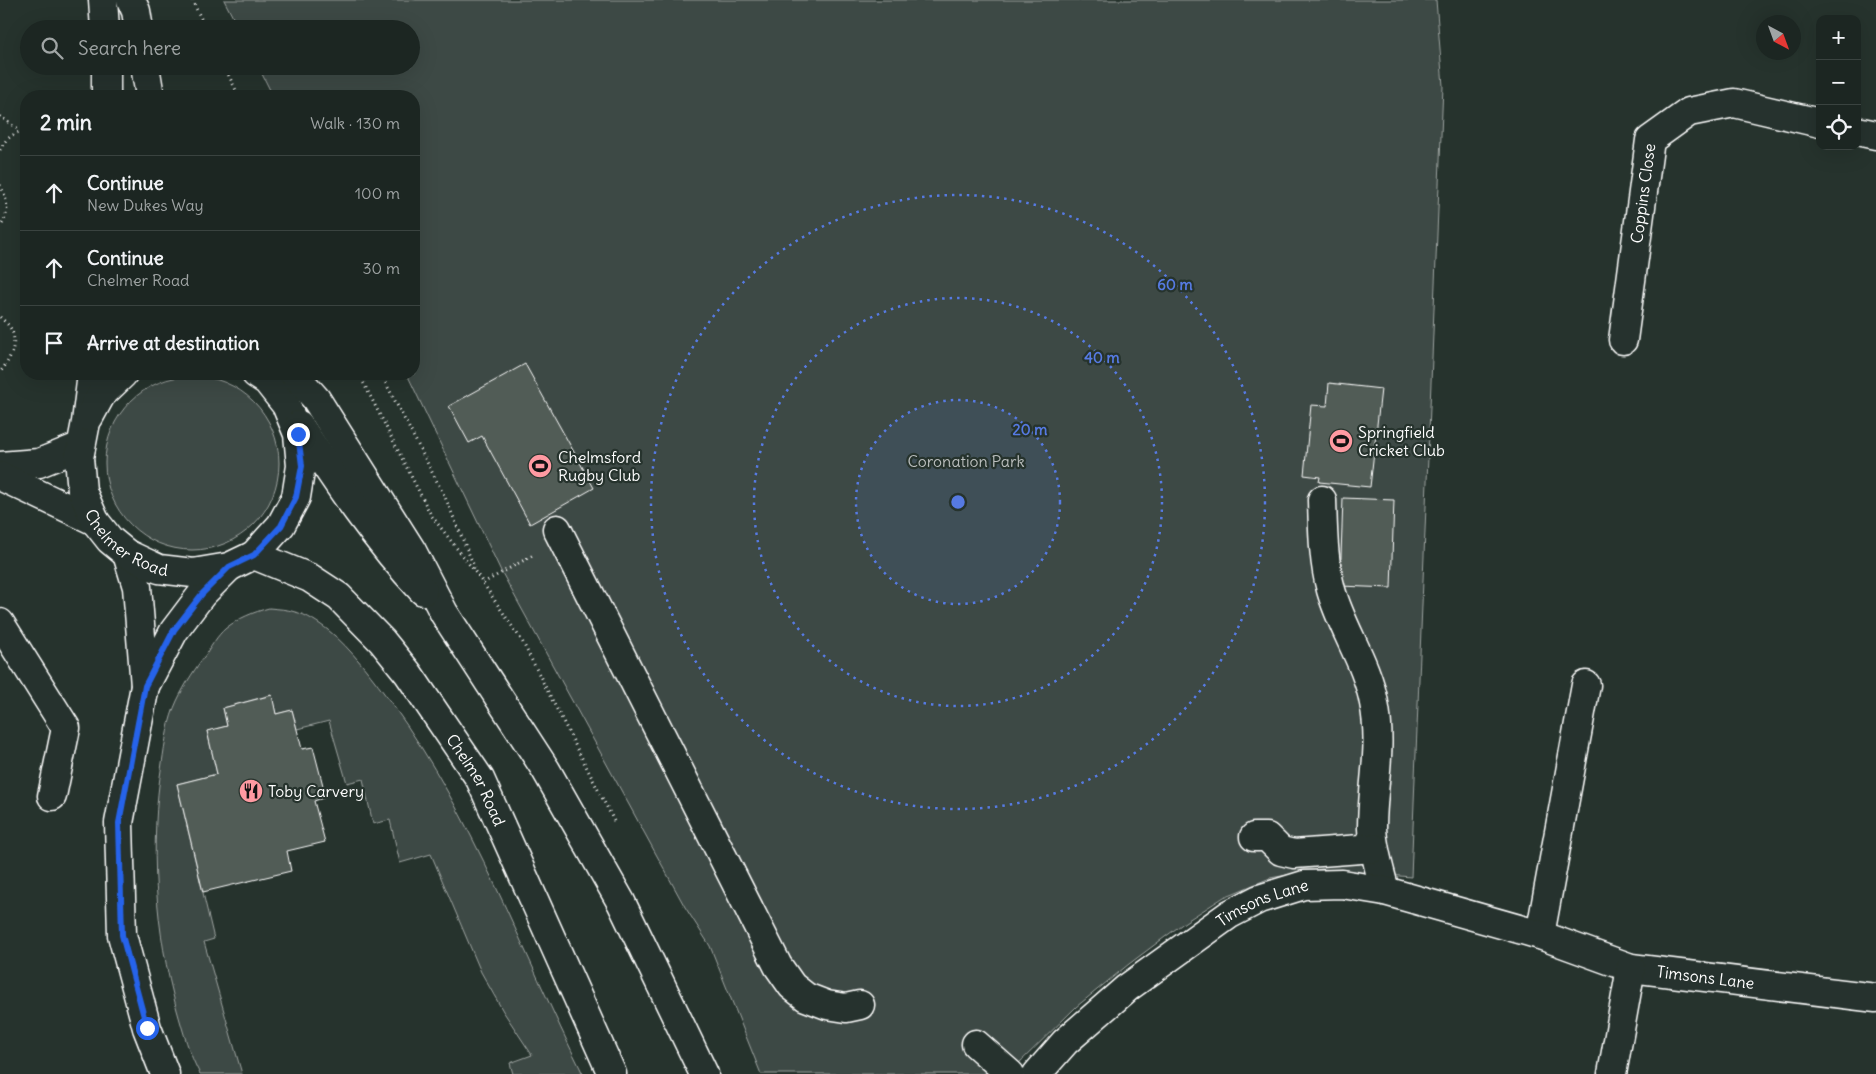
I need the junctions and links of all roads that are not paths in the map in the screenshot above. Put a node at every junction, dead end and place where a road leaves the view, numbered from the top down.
1 (103, 0) edge
2 (131, 0) edge
3 (104, 20) edge
4 (138, 20) edge
5 (106, 75) edge
6 (106, 90) edge
7 (1816, 122) edge
8 (1861, 132) edge
9 (1876, 135) edge
10 (1624, 340) dead end
11 (91, 380) edge
12 (117, 380) edge
13 (265, 380) edge
14 (300, 380) edge
15 (286, 405) junction
16 (84, 434) junction
17 (0, 466) edge
18 (0, 476) edge
19 (1322, 500) dead end
20 (95, 521) junction
21 (560, 535) road end
22 (127, 554) junction
23 (254, 555) junction
24 (229, 567) junction
25 (444, 614) junction
26 (0, 623) edge
27 (1586, 685) dead end
28 (145, 686) junction
29 (52, 796) dead end
30 (1254, 837) dead end
31 (1374, 848) junction
32 (1385, 892) junction
33 (1540, 935) junction
34 (1631, 968) junction
35 (1876, 998) edge
36 (860, 1005) dead end
37 (976, 1044) dead end
38 (165, 1074) edge
39 (612, 1074) edge
40 (704, 1074) edge
41 (1010, 1074) edge
42 (1036, 1074) edge
43 (1612, 1074) edge

1 - 3 street
2 - 4 street
5 - 6 street
7 - 10 street, Coppins Close
8 - 9 street
11 - 16 street, Chelmer Road
12 - 16 street, Chelmer Road
13 - 15 street, Chelmer Road
14 - 25 street, Chelmer Road
15 - 23 street, Chelmer Road
15 - 25 street, Chelmer Road
16 - 17 street
16 - 20 street, Chelmer Road
18 - 20 street
19 - 31 street
20 - 22 street, Chelmer Road
21 - 36 street
22 - 24 street, Chelmer Road
22 - 28 street
23 - 24 street, Chelmer Road
23 - 39 street, Chelmer Road
24 - 28 street
25 - 40 street, Chelmer Road
26 - 29 street
27 - 33 street
28 - 38 street
30 - 31 street
31 - 32 street
32 - 33 street, Timsons Lane
32 - 42 street, Timsons Lane
33 - 34 street, Timsons Lane
34 - 35 street, Timsons Lane
34 - 43 street
37 - 41 street

